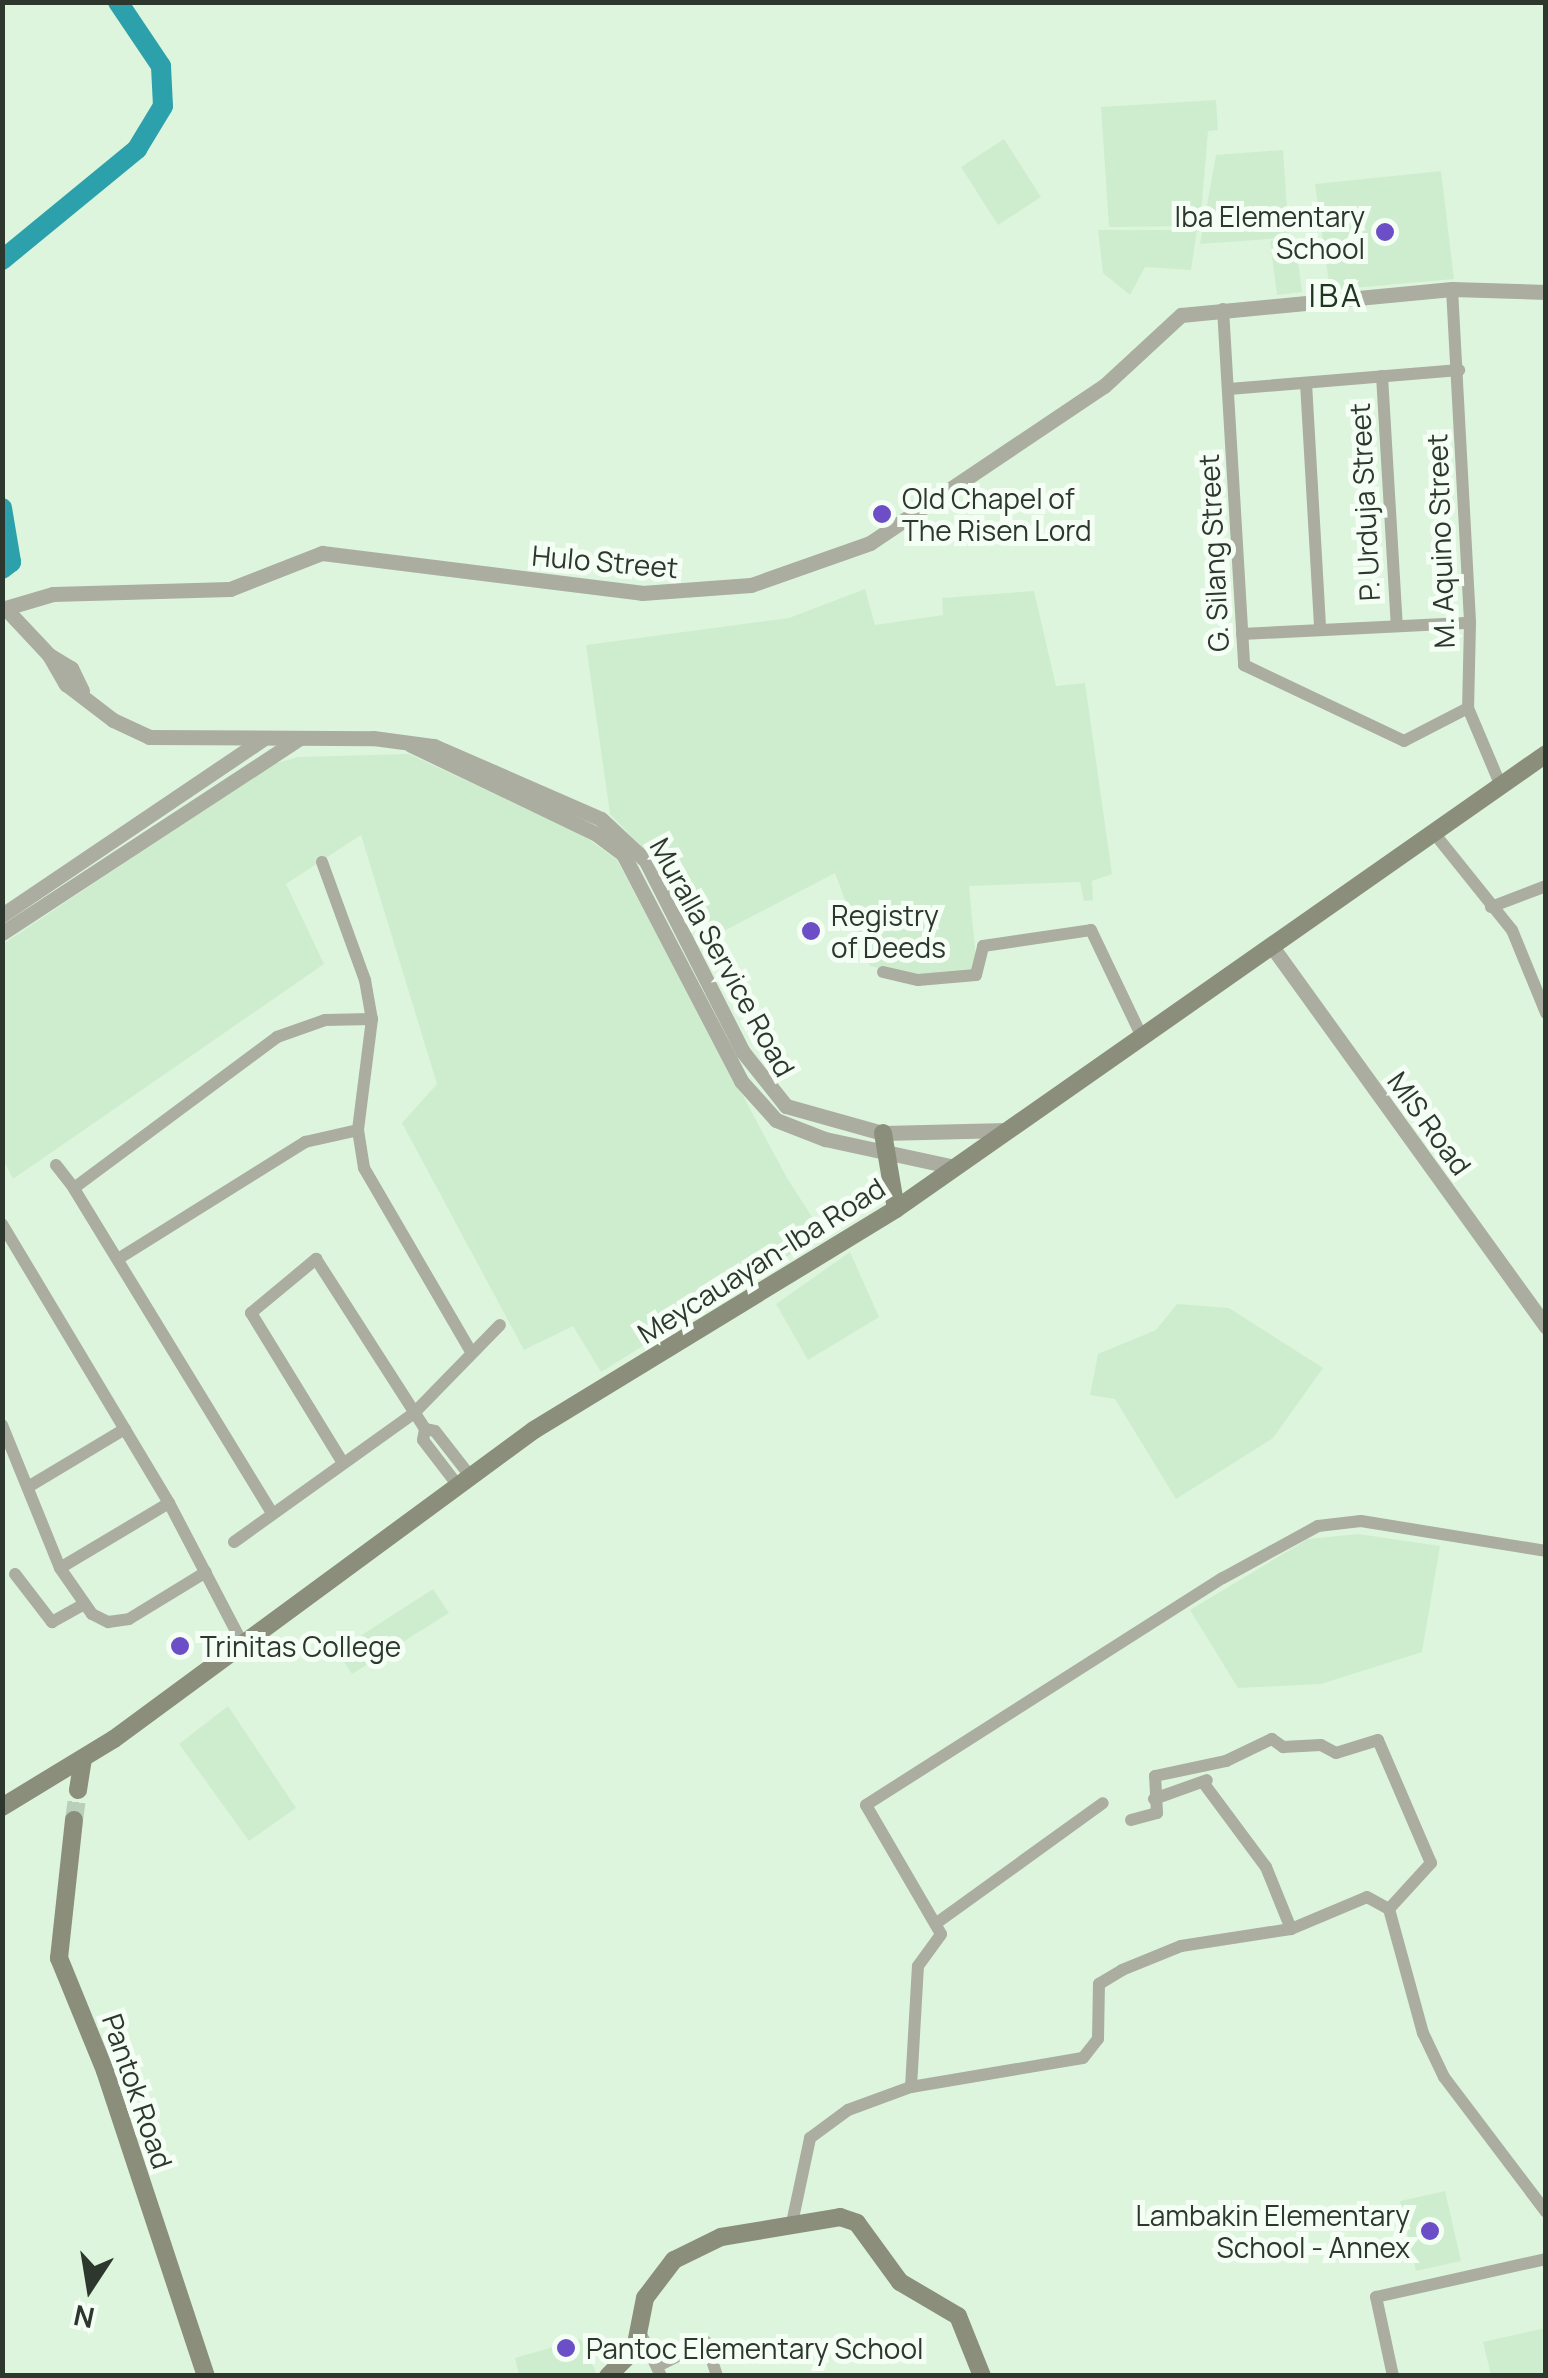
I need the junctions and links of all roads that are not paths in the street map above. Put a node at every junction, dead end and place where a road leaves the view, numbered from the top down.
1 (1452, 288) junction
2 (1546, 292) edge
3 (1223, 309) junction
4 (1458, 370) junction
5 (1382, 376) junction
6 (1306, 383) junction
7 (1229, 389) junction
8 (3, 608) edge
9 (1470, 623) junction
10 (1397, 625) junction
11 (1320, 629) junction
12 (1242, 634) junction
13 (1468, 708) junction
14 (302, 737) junction
15 (263, 739) junction
16 (220, 740) junction
17 (1546, 754) edge
18 (224, 766) junction
19 (206, 778) junction
20 (1501, 786) junction
21 (217, 794) junction
22 (1434, 833) junction
23 (322, 862) dead end
24 (1546, 886) edge
25 (56, 890) junction
26 (1492, 907) junction
27 (2, 915) edge
28 (2, 933) edge
29 (1272, 948) junction
30 (883, 972) dead end
31 (1546, 1014) edge
32 (372, 1019) junction
33 (1143, 1039) junction
34 (358, 1130) junction
35 (1012, 1130) junction
36 (885, 1142) junction
37 (56, 1165) dead end
38 (955, 1167) junction
39 (74, 1188) junction
40 (896, 1208) junction
41 (2, 1224) edge
42 (118, 1259) junction
43 (500, 1326) dead end
44 (1546, 1327) edge
45 (471, 1352) junction
46 (414, 1414) junction
47 (2, 1425) edge
48 (125, 1429) junction
49 (343, 1462) junction
50 (465, 1482) junction
51 (28, 1487) junction
52 (169, 1502) junction
53 (272, 1513) junction
54 (234, 1542) dead end
55 (1546, 1551) edge
56 (60, 1568) junction
57 (206, 1572) junction
58 (15, 1574) dead end
59 (84, 1604) junction
60 (241, 1641) junction
61 (83, 1760) junction
62 (1213, 1764) junction
63 (1206, 1785) junction
64 (78, 1790) tunnel mouth
65 (1154, 1799) junction
66 (1103, 1804) dead end
67 (2, 1807) edge
68 (74, 1820) tunnel mouth
69 (1130, 1820) dead end
70 (1389, 1909) junction
71 (938, 1922) junction
72 (1291, 1928) junction
73 (912, 2087) junction
74 (1546, 2212) edge
75 (792, 2223) junction
76 (1546, 2258) edge
77 (642, 2336) junction
78 (660, 2371) edge
79 (206, 2376) edge
80 (608, 2376) edge
81 (717, 2376) edge
82 (982, 2376) edge
83 (1393, 2376) edge

1 - 2 street, Hulo Street
1 - 3 street, Hulo Street
1 - 4 street, M. Aquino Street
3 - 7 street, G. Silang Street
3 - 8 street, Hulo Street
4 - 5 street
4 - 9 street, M. Aquino Street
5 - 6 street
5 - 10 street, P. Urduja Street
6 - 7 street
6 - 11 street
7 - 12 street, G. Silang Street
8 - 16 street, Muralla Service Road
9 - 10 street
9 - 13 street, M. Aquino Street
10 - 11 street
11 - 12 street
12 - 13 street, G. Silang Street
13 - 20 street, M. Aquino Street
14 - 15 street, Muralla Service Road
14 - 21 street
14 - 36 street, Muralla Service Road
15 - 16 street, Muralla Service Road
15 - 18 street
16 - 18 street
17 - 20 main road, Meycauayan-Iba Road
18 - 19 street
19 - 21 street
19 - 25 street
20 - 22 main road, Meycauayan-Iba Road
21 - 25 street
22 - 26 street
22 - 29 main road, Meycauayan-Iba Road
23 - 32 street
24 - 26 street
25 - 27 street
25 - 28 street
26 - 31 street
29 - 33 main road, Meycauayan-Iba Road
29 - 44 street, MIS Road
30 - 33 street
32 - 34 street
32 - 39 street
33 - 35 main road, Meycauayan-Iba Road
34 - 42 street
34 - 45 street
35 - 36 street, Muralla Service Road
35 - 38 main road, Meycauayan-Iba Road
36 - 38 street, Muralla Service Road
36 - 40 main road
37 - 39 street
38 - 40 main road, Meycauayan-Iba Road
39 - 42 street
40 - 50 main road, Meycauayan-Iba Road
41 - 48 street
42 - 53 street
43 - 45 street
45 - 46 street
46 - 49 street
46 - 49 street
46 - 50 street
47 - 51 street
48 - 51 street
48 - 52 street
49 - 53 street
50 - 60 main road, Meycauayan-Iba Road
51 - 56 street
52 - 56 street
52 - 57 street
53 - 54 street
55 - 71 street
56 - 59 street
57 - 59 street
57 - 60 street
58 - 59 street
60 - 61 main road, Meycauayan-Iba Road
61 - 64 main road
61 - 67 main road, Meycauayan-Iba Road
62 - 63 street
62 - 65 street
62 - 70 street
63 - 65 street
63 - 72 street
65 - 69 street
66 - 71 street
68 - 79 main road, Pantok Road
70 - 72 street
70 - 74 street
71 - 73 street
72 - 73 street
73 - 75 street
75 - 77 main road
75 - 82 main road
76 - 83 street
77 - 78 street
77 - 80 main road
78 - 81 street

